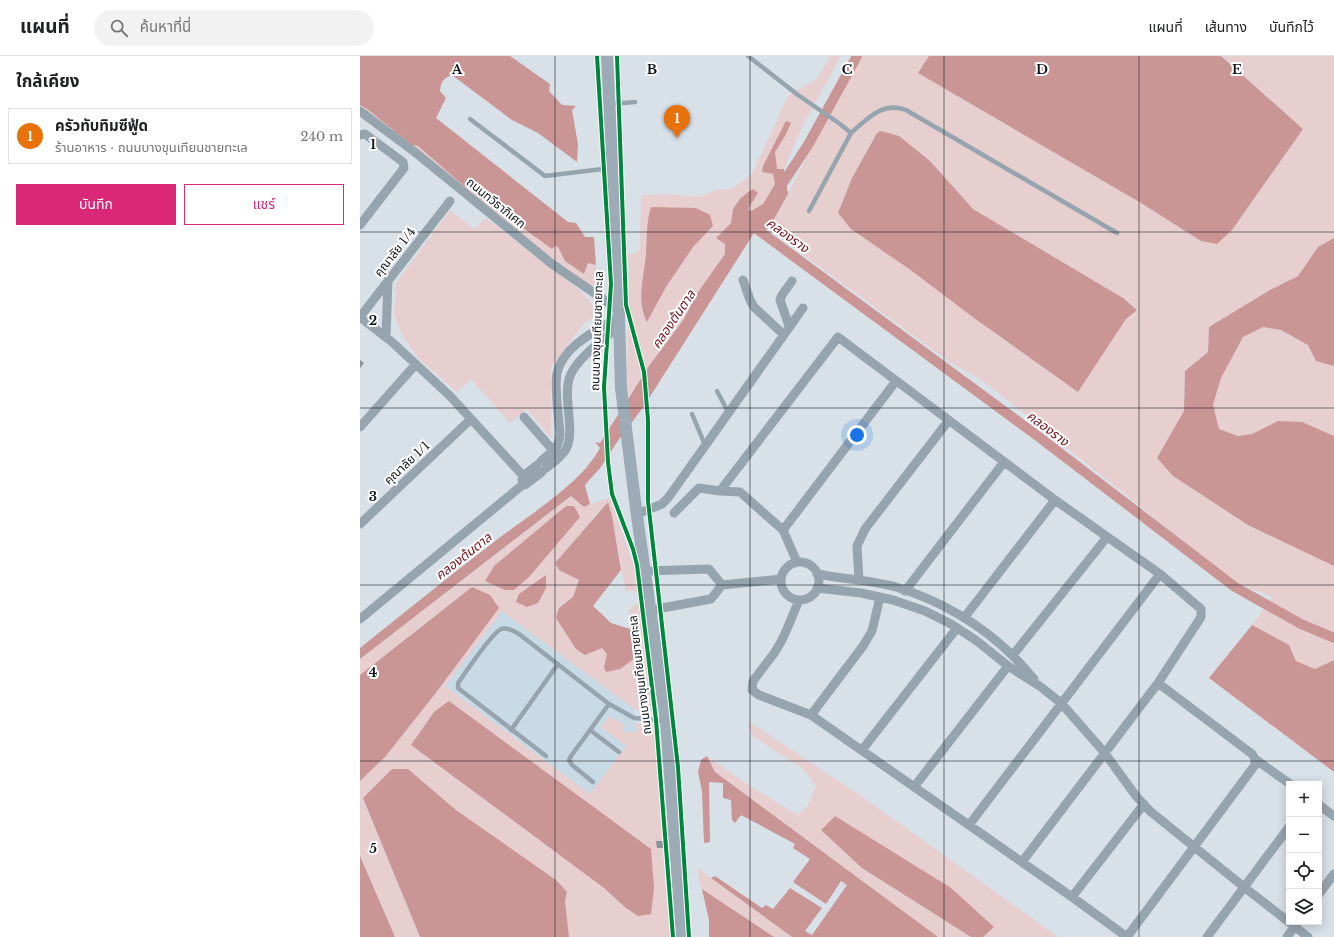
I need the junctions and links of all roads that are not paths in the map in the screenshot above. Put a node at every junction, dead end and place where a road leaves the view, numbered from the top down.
1 (607, 56) edge
2 (748, 56) edge
3 (635, 102) dead end
4 (609, 104) junction
5 (360, 111) edge
6 (470, 119) dead end
7 (850, 133) junction
8 (360, 135) edge
9 (613, 168) junction
10 (450, 201) dead end
11 (809, 211) dead end
12 (360, 225) edge
13 (1117, 233) dead end
14 (388, 280) junction
15 (743, 280) dead end
16 (792, 281) dead end
17 (803, 308) dead end
18 (360, 317) edge
19 (619, 318) junction
20 (789, 326) junction
21 (783, 334) junction
22 (386, 337) junction
23 (416, 364) junction
24 (896, 381) junction
25 (717, 391) dead end
26 (728, 412) junction
27 (692, 414) dead end
28 (524, 417) dead end
29 (471, 419) junction
30 (948, 420) junction
31 (360, 427) edge
32 (568, 445) junction
33 (705, 445) junction
34 (556, 454) junction
35 (1004, 462) junction
36 (526, 479) junction
37 (720, 491) junction
38 (510, 495) junction
39 (1054, 500) junction
40 (674, 513) dead end
41 (637, 514) junction
42 (360, 524) edge
43 (783, 530) junction
44 (1107, 536) junction
45 (797, 562) junction
46 (645, 571) junction
47 (818, 574) junction
48 (1160, 574) junction
49 (781, 579) junction
50 (859, 580) junction
51 (722, 585) junction
52 (817, 588) junction
53 (905, 591) junction
54 (880, 597) junction
55 (799, 600) junction
56 (651, 610) junction
57 (964, 618) junction
58 (360, 619) edge
59 (957, 628) junction
60 (1013, 655) junction
61 (558, 664) junction
62 (1008, 666) junction
63 (1158, 683) junction
64 (1041, 687) junction
65 (1061, 703) junction
66 (610, 704) junction
67 (811, 715) junction
68 (666, 721) junction
69 (511, 730) junction
70 (590, 730) junction
71 (862, 750) junction
72 (618, 752) dead end
73 (1104, 752) junction
74 (546, 756) dead end
75 (1255, 759) junction
76 (1286, 781) edge
77 (593, 782) dead end
78 (914, 787) junction
79 (1144, 804) junction
80 (1322, 807) edge
81 (1334, 816) edge
82 (969, 825) junction
83 (1286, 831) edge
84 (1194, 847) junction
85 (1022, 862) junction
86 (1334, 874) edge
87 (1244, 887) junction
88 (1322, 890) edge
89 (1072, 897) junction
90 (1286, 916) edge
91 (1296, 925) edge
92 (1298, 925) edge
93 (682, 937) edge
94 (1127, 937) edge
95 (1207, 937) edge
96 (1287, 937) edge
97 (1308, 937) edge

1 - 4 main road, ถนนบางขุนเทียนชายทะเล
2 - 7 lane
3 - 4 lane
4 - 9 main road, ถนนบางขุนเทียนชายทะเล
5 - 19 street, ถนนทวีธาภิเศก
6 - 9 lane
7 - 11 lane
7 - 13 lane
8 - 12 street
9 - 19 main road, ถนนบางขุนเทียนชายทะเล
10 - 14 street, คุณาลัย 1/4
14 - 18 street, คุณาลัย 1/4
14 - 22 street
15 - 21 street
16 - 20 street
17 - 20 street
18 - 22 street
19 - 32 street
19 - 34 street
19 - 41 main road, ถนนบางขุนเทียนชายทะเล
20 - 21 street
21 - 26 street
22 - 23 street
23 - 29 street
23 - 31 street
24 - 30 street
24 - 37 street
24 - 43 street
25 - 26 lane
26 - 33 street
27 - 33 lane
28 - 34 street
29 - 36 street
29 - 42 street, คุณาลัย 1/1
30 - 35 street
30 - 50 street
32 - 34 street
32 - 38 lane
33 - 41 street
34 - 36 street
35 - 39 street
35 - 53 street
36 - 38 street
37 - 40 street
37 - 43 street
38 - 58 street
39 - 44 street
39 - 57 street
41 - 46 main road, ถนนบางขุนเทียนชายทะเล
43 - 45 street
44 - 48 street
44 - 60 street
45 - 47 street
45 - 49 street
46 - 51 street
46 - 56 main road, ถนนบางขุนเทียนชายทะเล
47 - 50 street
47 - 52 street
48 - 63 street
48 - 65 street
49 - 51 street
49 - 55 street
50 - 53 street
51 - 56 street
52 - 54 street
52 - 55 street
53 - 57 street
54 - 59 street
54 - 67 street
55 - 67 street
56 - 68 main road, ถนนบางขุนเทียนชายทะเล
57 - 60 street
59 - 62 street
59 - 71 street
60 - 64 street
61 - 66 lane
61 - 69 lane
61 - 69 lane
62 - 64 street
62 - 78 street
63 - 73 street
63 - 75 street
64 - 65 street
65 - 73 street
65 - 82 street
66 - 68 lane
66 - 70 lane
67 - 71 street
68 - 93 main road, ถนนบางขุนเทียนชายทะเล
69 - 74 lane
70 - 72 lane
70 - 77 lane
71 - 78 street
73 - 79 street
73 - 85 street
75 - 76 street
75 - 84 street
78 - 82 street
79 - 84 street
79 - 89 street
80 - 81 street
82 - 85 street
83 - 87 street
84 - 87 street
84 - 94 street
85 - 89 street
86 - 88 street
87 - 90 street
87 - 95 street
89 - 94 street
91 - 96 street
92 - 97 street

